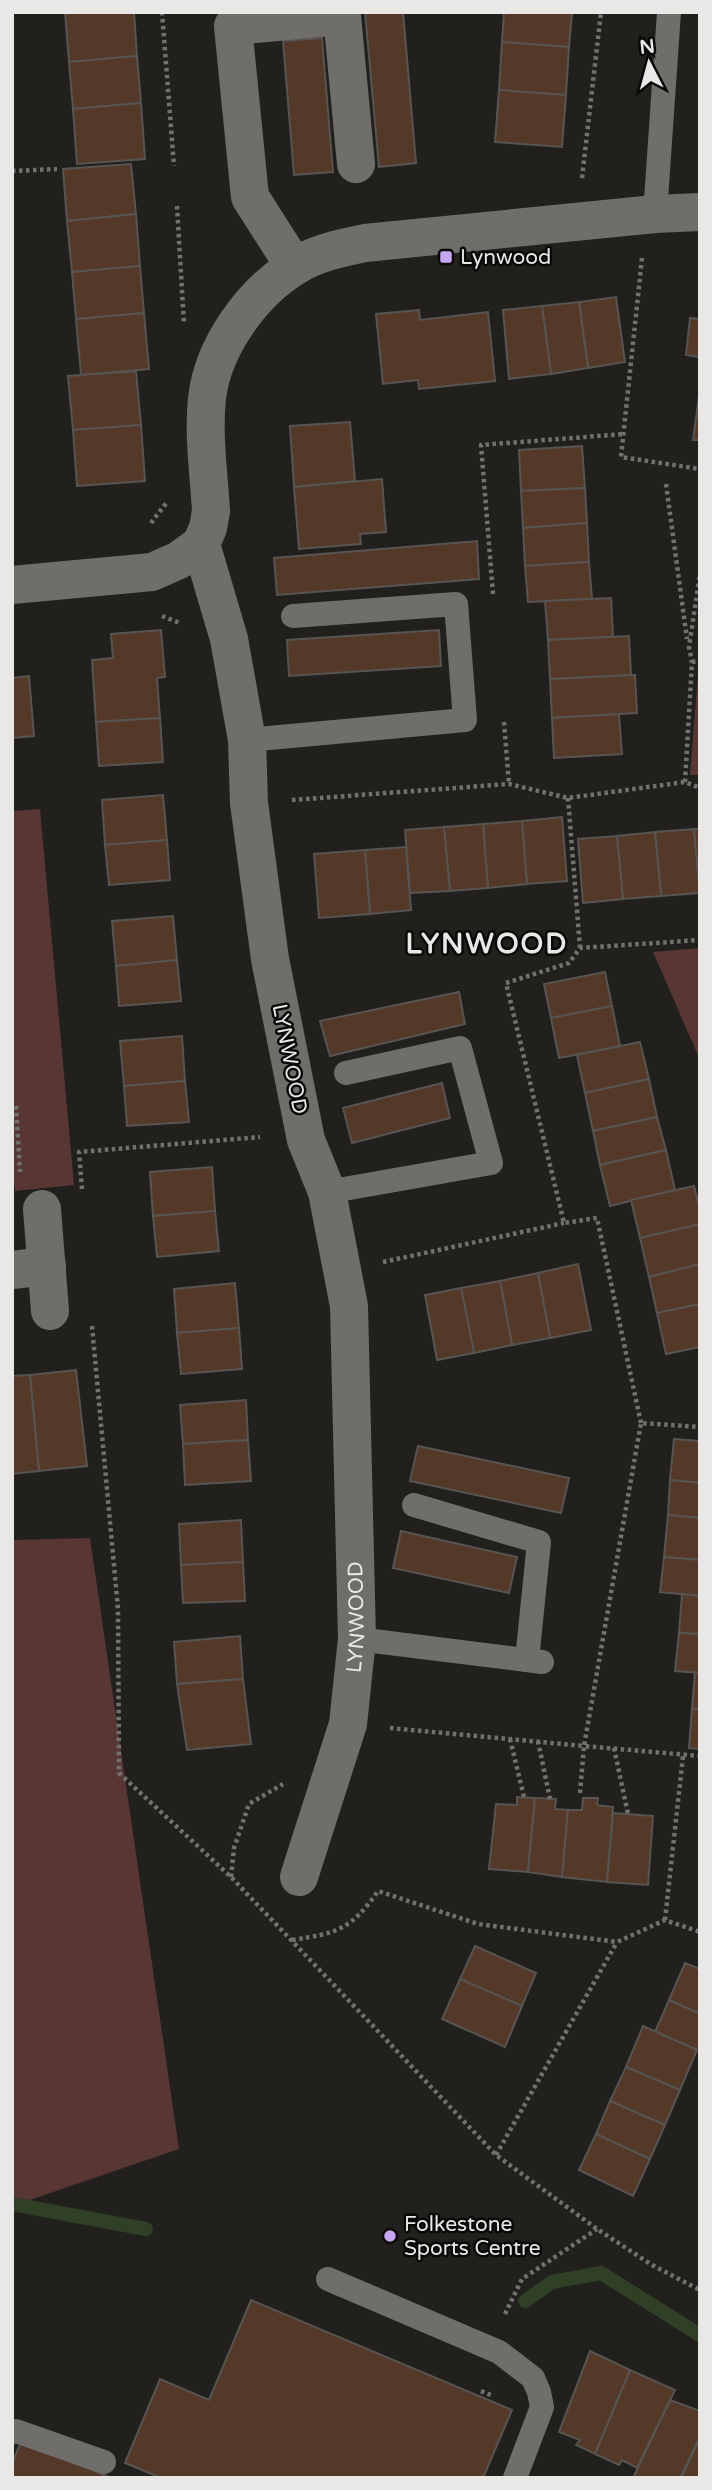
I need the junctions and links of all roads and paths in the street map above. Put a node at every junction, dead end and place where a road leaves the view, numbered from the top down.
1 (162, 12) edge
2 (601, 12) edge
3 (669, 12) edge
4 (356, 164) dead end
5 (174, 166) dead end
6 (57, 169) dead end
7 (12, 171) edge
8 (581, 185) dead end
9 (177, 206) dead end
10 (700, 212) edge
11 (649, 230) junction
12 (294, 266) junction
13 (184, 328) dead end
14 (624, 433) junction
15 (700, 469) edge
16 (666, 484) dead end
17 (201, 544) junction
18 (700, 574) edge
19 (12, 585) edge
20 (494, 607) dead end
21 (158, 614) dead end
22 (293, 616) dead end
23 (182, 624) dead end
24 (689, 647) junction
25 (700, 661) edge
26 (692, 662) junction
27 (504, 716) dead end
28 (247, 740) junction
29 (685, 782) junction
30 (509, 783) junction
31 (700, 788) edge
32 (568, 798) junction
33 (249, 803) junction
34 (700, 940) edge
35 (580, 948) junction
36 (346, 1073) dead end
37 (16, 1106) dead end
38 (261, 1127) dead end
39 (327, 1192) junction
40 (46, 1195) junction
41 (564, 1223) junction
42 (29, 1268) edge
43 (342, 1271) junction
44 (50, 1311) dead end
45 (92, 1326) dead end
46 (641, 1423) dead end
47 (414, 1505) dead end
48 (357, 1639) junction
49 (510, 1739) dead end
50 (538, 1741) dead end
51 (614, 1748) junction
52 (684, 1756) junction
53 (700, 1756) edge
54 (289, 1780) dead end
55 (580, 1793) dead end
56 (524, 1797) dead end
57 (550, 1799) dead end
58 (628, 1814) dead end
59 (231, 1877) junction
60 (299, 1877) dead end
61 (665, 1920) junction
62 (700, 1932) edge
63 (291, 1940) junction
64 (617, 1942) junction
65 (496, 2155) junction
66 (597, 2230) junction
67 (328, 2279) dead end
68 (700, 2290) edge
69 (503, 2319) dead end
70 (12, 2432) edge
71 (104, 2462) dead end
72 (515, 2478) edge

1 - 5 path
2 - 8 path
3 - 11 lane
4 - 12 street
6 - 7 path
9 - 13 path
10 - 11 street
11 - 12 street
11 - 14 path
12 - 17 street
14 - 15 path
14 - 20 path
16 - 24 path
17 - 19 street
17 - 28 street, LYNWOOD
18 - 24 path
21 - 23 path
22 - 28 lane
24 - 26 path
25 - 26 path
26 - 29 path
27 - 30 path
28 - 33 street, LYNWOOD
29 - 31 path
29 - 32 path
30 - 32 path
30 - 33 path
32 - 35 path
33 - 39 street, LYNWOOD
34 - 35 path
35 - 41 path
36 - 39 lane
37 - 40 path
38 - 40 path
39 - 43 street, LYNWOOD
40 - 42 street
41 - 43 path
41 - 46 path
42 - 44 street
43 - 48 street, LYNWOOD
45 - 59 path
47 - 48 lane
48 - 60 street, LYNWOOD
49 - 56 path
50 - 57 path
51 - 52 path
51 - 55 path
51 - 58 path
52 - 53 path
52 - 61 path
54 - 59 path
59 - 63 path
61 - 62 path
61 - 64 path
63 - 64 path
63 - 65 path
64 - 65 path
65 - 66 path
66 - 68 path
66 - 69 path
67 - 72 lane
70 - 71 lane

